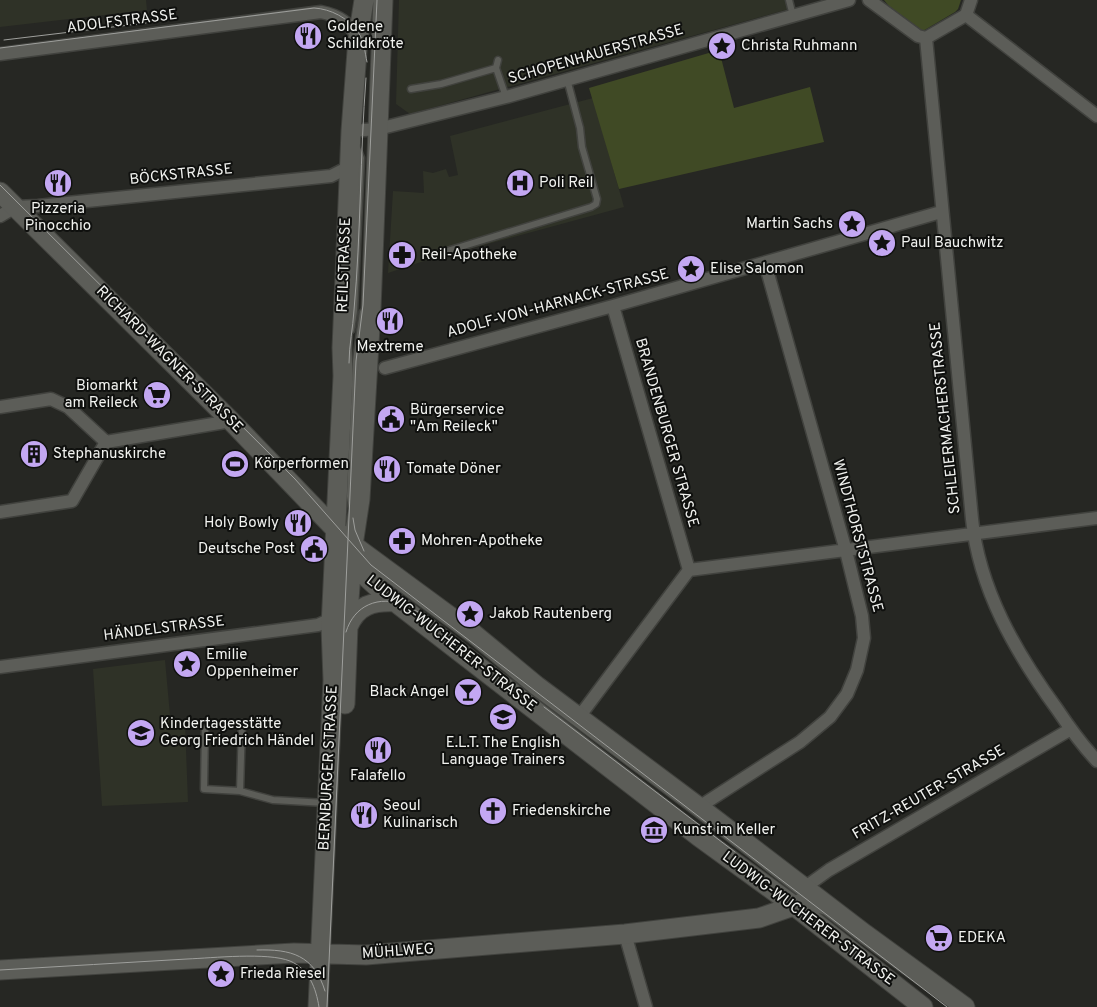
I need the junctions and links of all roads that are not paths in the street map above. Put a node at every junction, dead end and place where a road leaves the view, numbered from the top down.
1 (364, 0) edge
2 (383, 0) edge
3 (789, 0) edge
4 (849, 0) edge
5 (869, 0) edge
6 (971, 0) edge
7 (966, 15) junction
8 (793, 16) junction
9 (358, 38) junction
10 (926, 38) junction
11 (0, 54) edge
12 (498, 60) dead end
13 (496, 68) junction
14 (567, 79) junction
15 (411, 89) dead end
16 (506, 97) junction
17 (1097, 116) edge
18 (378, 129) junction
19 (351, 131) junction
20 (349, 167) junction
21 (0, 192) edge
22 (8, 212) edge
23 (941, 212) junction
24 (447, 251) dead end
25 (765, 263) junction
26 (613, 306) junction
27 (384, 368) dead end
28 (343, 376) junction
29 (0, 407) edge
30 (231, 421) junction
31 (106, 442) junction
32 (0, 512) edge
33 (1097, 518) edge
34 (336, 530) junction
35 (974, 534) junction
36 (353, 545) junction
37 (846, 551) junction
38 (689, 570) junction
39 (395, 602) junction
40 (340, 623) junction
41 (0, 667) edge
42 (579, 716) junction
43 (242, 723) dead end
44 (205, 729) dead end
45 (1071, 729) junction
46 (1097, 761) edge
47 (240, 791) junction
48 (327, 803) junction
49 (699, 806) junction
50 (804, 888) junction
51 (793, 905) junction
52 (827, 905) junction
53 (625, 934) junction
54 (326, 954) junction
55 (0, 970) edge
56 (318, 1007) edge
57 (329, 1007) edge
58 (646, 1007) edge
59 (923, 1007) edge
60 (966, 1007) edge

1 - 9 street, REILSTRASSE
2 - 18 street, REILSTRASSE
3 - 8 lane
4 - 8 street, SCHOPENHAUERSTRASSE
5 - 10 street
6 - 7 street
7 - 10 street
7 - 17 street
8 - 14 street, SCHOPENHAUERSTRASSE
9 - 11 street, ADOLFSTRASSE
9 - 19 street, REILSTRASSE
10 - 23 street, SCHLEIERMACHERSTRASSE
12 - 13 lane
13 - 15 lane
13 - 16 lane
14 - 16 street, SCHOPENHAUERSTRASSE
14 - 24 lane
16 - 18 street, SCHOPENHAUERSTRASSE
18 - 19 street, SCHOPENHAUERSTRASSE
18 - 36 street, REILSTRASSE
19 - 20 street, REILSTRASSE
19 - 28 lane
20 - 22 street, BÖCKSTRASSE
20 - 28 street, REILSTRASSE
21 - 22 street, RICHARD-WAGNER-STRASSE
22 - 30 street, RICHARD-WAGNER-STRASSE
23 - 25 street, ADOLF-VON-HARNACK-STRASSE
23 - 35 street, SCHLEIERMACHERSTRASSE
25 - 26 street, ADOLF-VON-HARNACK-STRASSE
25 - 37 street, WINDTHORSTSTRASSE
26 - 27 street, ADOLF-VON-HARNACK-STRASSE
26 - 38 street, BRANDENBURGER STRASSE
28 - 34 street, REILSTRASSE
29 - 31 street
30 - 31 street
30 - 34 street, RICHARD-WAGNER-STRASSE
31 - 32 street
33 - 35 street
34 - 36 street, LUDWIG-WUCHERER-STRASSE
34 - 40 street, BERNBURGER STRASSE
35 - 37 street
35 - 45 street, SCHLEIERMACHERSTRASSE
36 - 39 street, LUDWIG-WUCHERER-STRASSE
36 - 40 street, BERNBURGER STRASSE
36 - 42 street, LUDWIG-WUCHERER-STRASSE
37 - 38 street
37 - 49 street, WINDTHORSTSTRASSE
38 - 42 street
39 - 40 street
39 - 51 street, LUDWIG-WUCHERER-STRASSE
40 - 41 street, HÄNDELSTRASSE
40 - 48 street, BERNBURGER STRASSE
40 - 54 street, BERNBURGER STRASSE
42 - 49 street, LUDWIG-WUCHERER-STRASSE
43 - 47 lane
44 - 47 lane
45 - 46 street, SCHLEIERMACHERSTRASSE
45 - 50 street, FRITZ-REUTER-STRASSE
47 - 48 lane
48 - 54 street, BERNBURGER STRASSE
49 - 50 street, LUDWIG-WUCHERER-STRASSE
50 - 52 street, LUDWIG-WUCHERER-STRASSE
51 - 52 street, MÜHLWEG
51 - 53 street, MÜHLWEG
51 - 59 street, LUDWIG-WUCHERER-STRASSE
52 - 60 street, LUDWIG-WUCHERER-STRASSE
53 - 54 street, MÜHLWEG
53 - 58 street
54 - 55 street, MÜHLWEG
54 - 56 street, BERNBURGER STRASSE
54 - 57 street, BERNBURGER STRASSE

